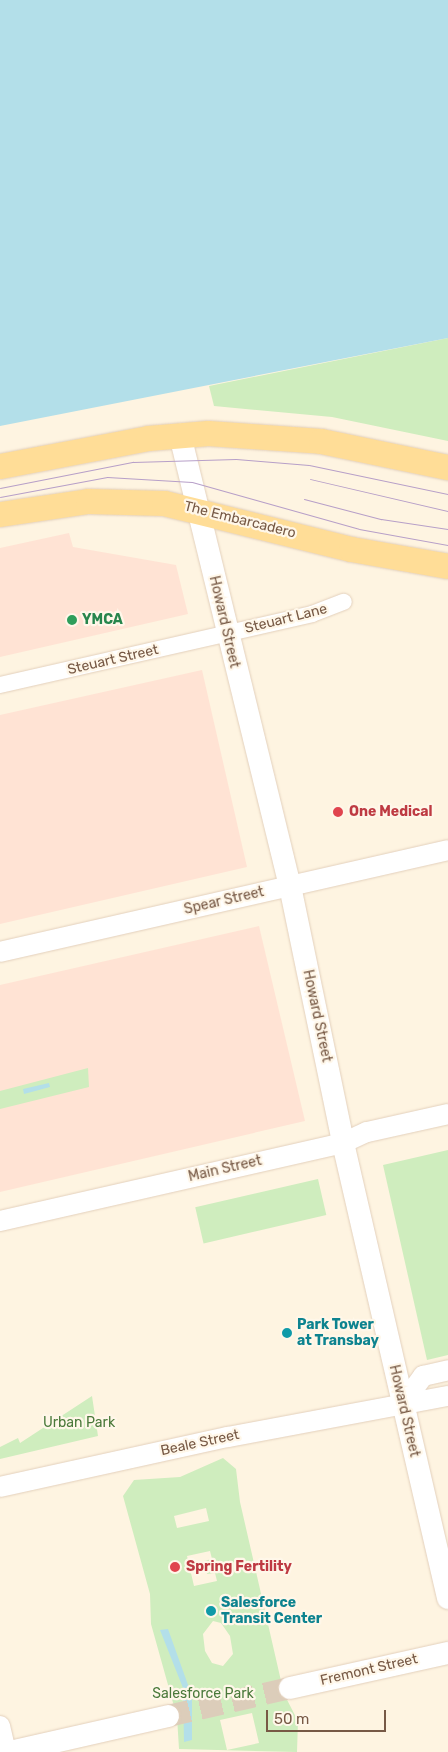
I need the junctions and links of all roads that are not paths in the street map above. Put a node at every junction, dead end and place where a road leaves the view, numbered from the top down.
1 (180, 435) junction
2 (0, 466) edge
3 (448, 467) edge
4 (198, 508) junction
5 (0, 514) edge
6 (448, 566) edge
7 (344, 602) dead end
8 (227, 634) junction
9 (0, 685) edge
10 (448, 850) edge
11 (290, 886) junction
12 (0, 952) edge
13 (448, 1114) edge
14 (343, 1143) junction
15 (0, 1220) edge
16 (448, 1370) edge
17 (448, 1396) edge
18 (402, 1405) junction
19 (0, 1487) edge
20 (448, 1598) edge
21 (448, 1653) edge
22 (290, 1688) tunnel mouth
23 (168, 1716) tunnel mouth
24 (0, 1726) edge
25 (8, 1752) edge

1 - 2 main road
1 - 3 main road
1 - 4 main road, Howard Street
4 - 5 main road, The Embarcadero
4 - 6 main road, The Embarcadero
4 - 8 main road, Howard Street
7 - 8 street, Steuart Lane
8 - 9 street, Steuart Street
8 - 11 main road, Howard Street
10 - 11 street, Spear Street
11 - 12 street, Spear Street
11 - 14 main road, Howard Street
13 - 14 street, Main Street
14 - 15 street, Main Street
14 - 18 main road, Howard Street
16 - 18 street
17 - 18 street, Beale Street
18 - 19 street, Beale Street
18 - 20 main road, Howard Street
21 - 22 main road, Fremont Street
23 - 25 main road
24 - 25 street

